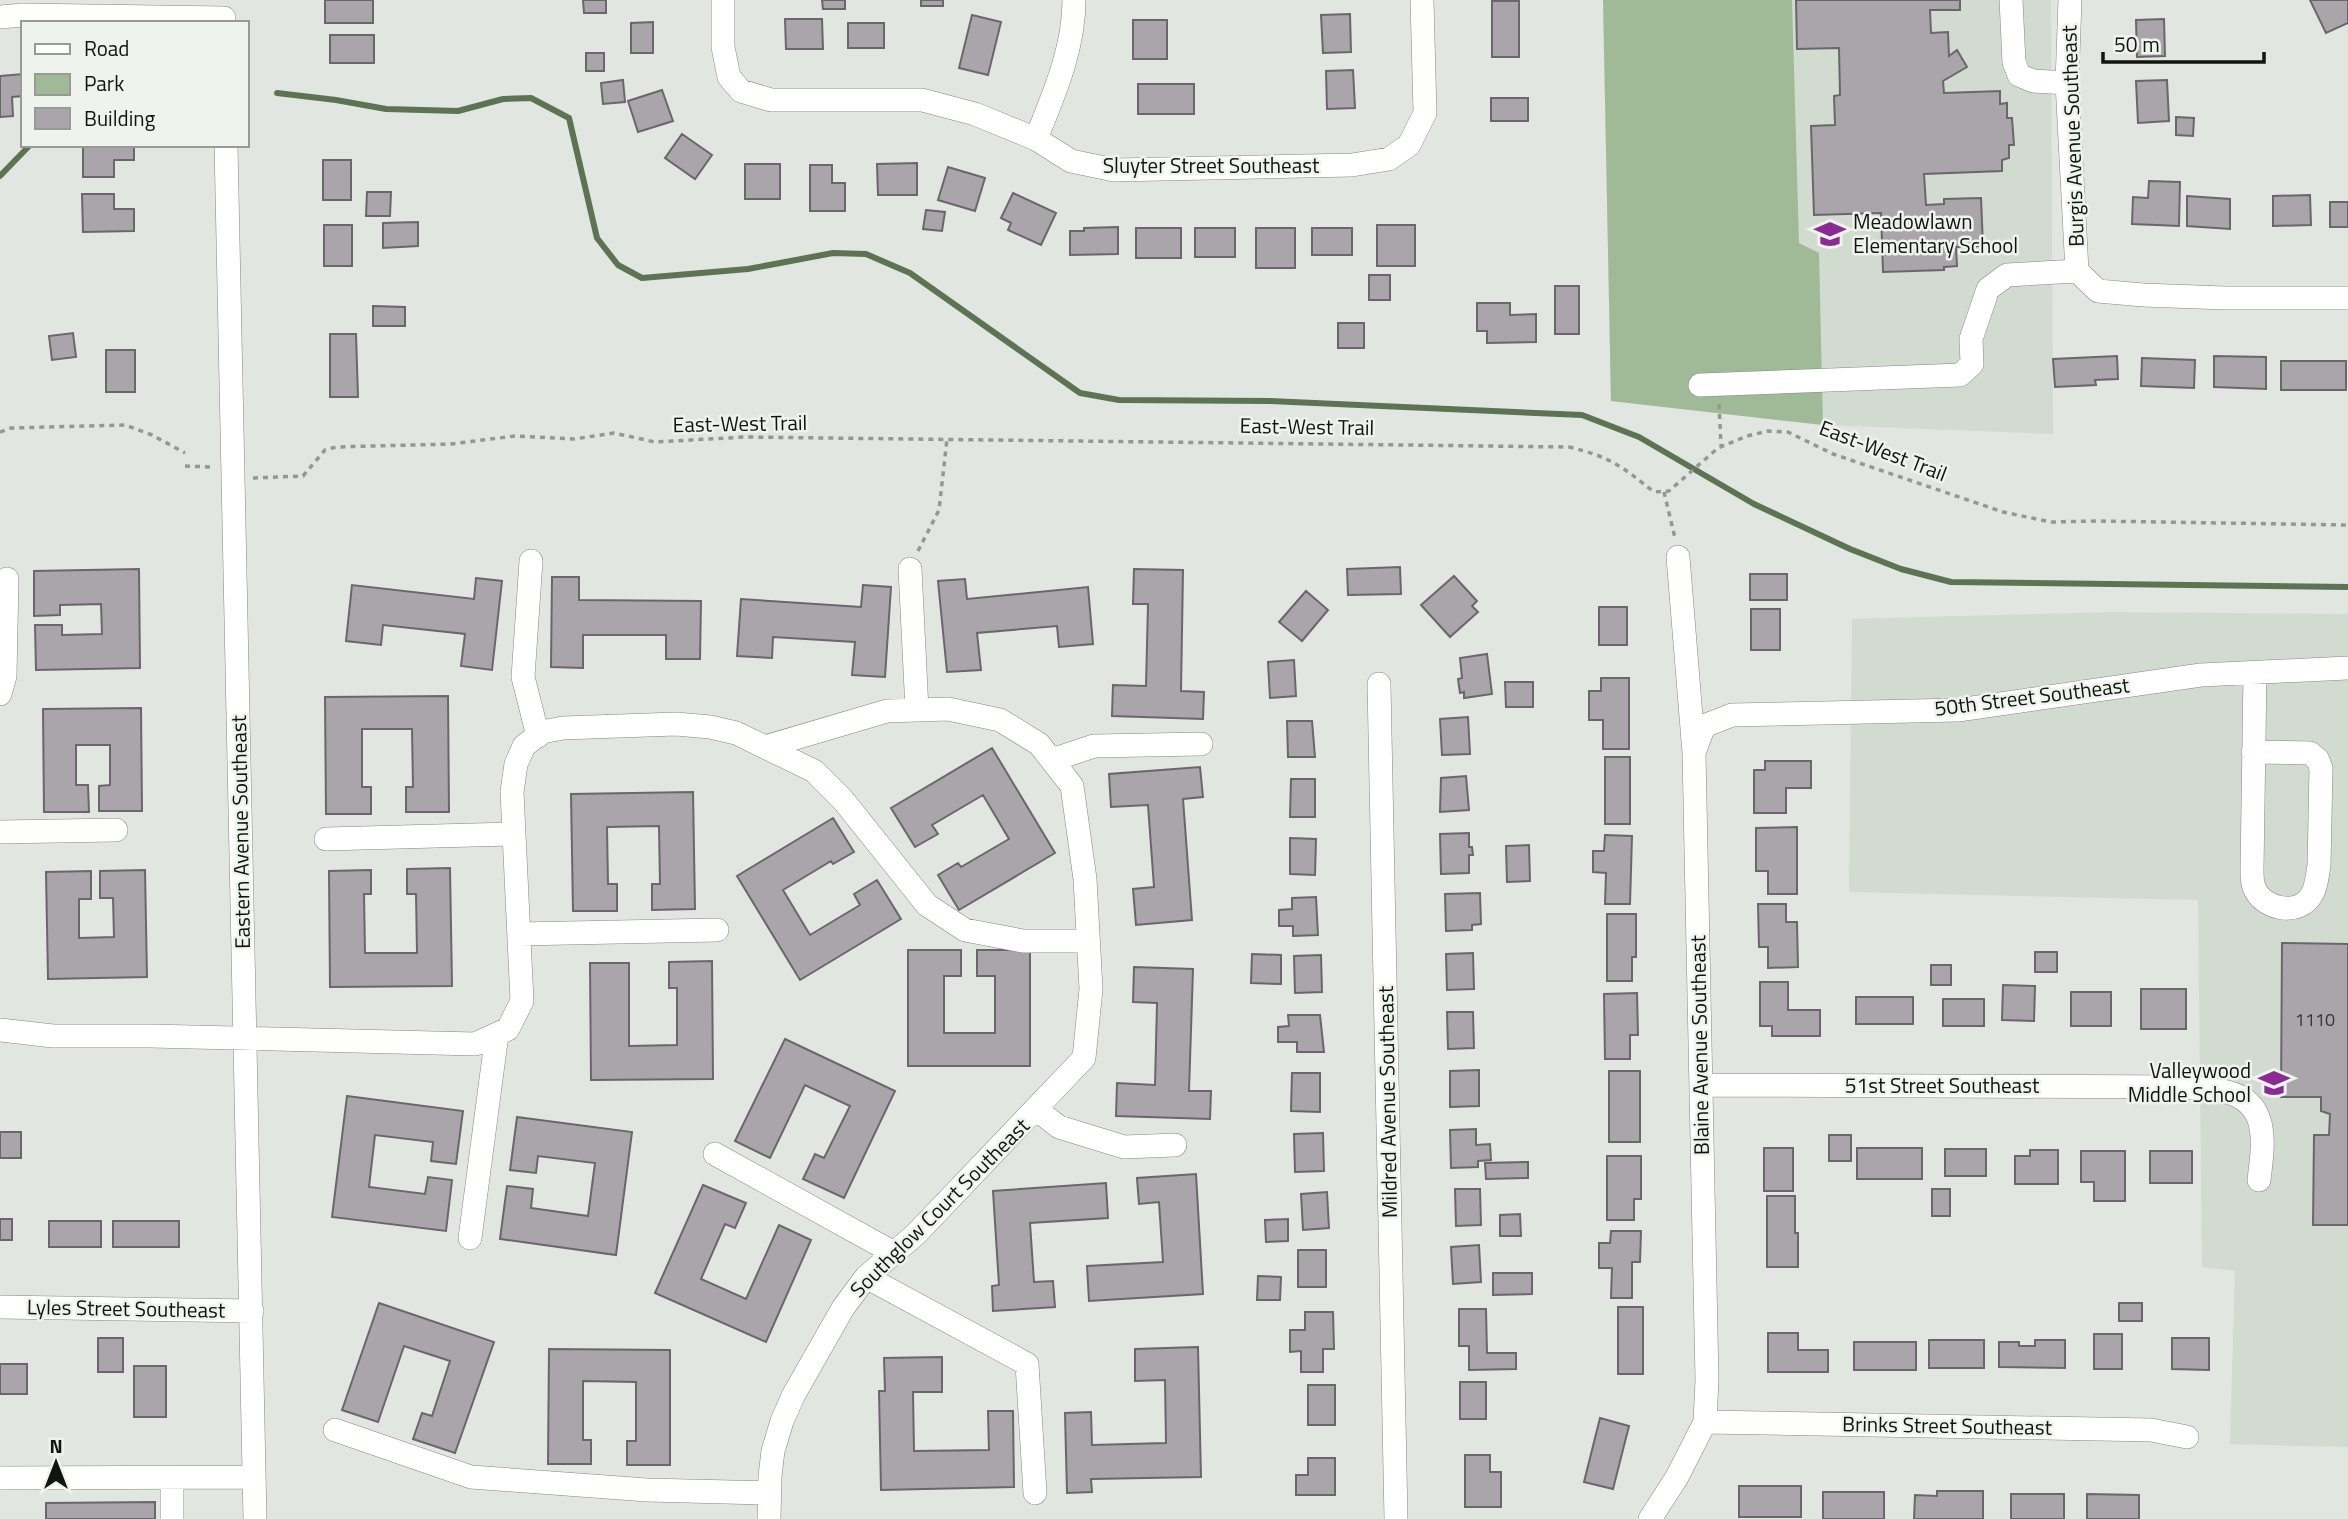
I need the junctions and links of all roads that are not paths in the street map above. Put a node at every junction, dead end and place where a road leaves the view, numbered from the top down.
1 (723, 0) edge
2 (1074, 0) edge
3 (1422, 0) edge
4 (2011, 0) edge
5 (2070, 0) edge
6 (224, 14) edge
7 (0, 17) edge
8 (2067, 83) junction
9 (1036, 139) junction
10 (226, 147) edge
11 (2077, 271) junction
12 (2348, 298) edge
13 (1709, 385) road end
14 (1678, 557) road end
15 (531, 561) dead end
16 (910, 569) road end
17 (7, 579) dead end
18 (2348, 668) edge
19 (2255, 673) junction
20 (1380, 684) dead end
21 (0, 694) edge
22 (917, 710) junction
23 (538, 736) junction
24 (1201, 744) dead end
25 (765, 747) junction
26 (2253, 752) junction
27 (1694, 753) junction
28 (1052, 760) junction
29 (116, 830) dead end
30 (0, 832) edge
31 (514, 834) junction
32 (326, 839) dead end
33 (717, 930) dead end
34 (519, 934) junction
35 (1088, 941) junction
36 (0, 1030) edge
37 (497, 1034) junction
38 (246, 1038) junction
39 (1701, 1085) junction
40 (1037, 1110) junction
41 (1175, 1145) dead end
42 (715, 1154) dead end
43 (2259, 1180) dead end
44 (470, 1238) dead end
45 (894, 1253) junction
46 (866, 1277) junction
47 (0, 1307) edge
48 (252, 1311) junction
49 (1705, 1422) junction
50 (335, 1430) dead end
51 (2188, 1437) dead end
52 (254, 1477) junction
53 (0, 1478) edge
54 (172, 1478) junction
55 (769, 1493) junction
56 (1035, 1493) dead end
57 (173, 1519) edge
58 (255, 1519) edge
59 (769, 1519) edge
60 (1396, 1519) edge
61 (1650, 1519) edge

1 - 9 street, Sluyter Street Southeast
2 - 9 street
3 - 9 street, Sluyter Street Southeast
4 - 8 street
5 - 8 street, Burgis Avenue Southeast
6 - 7 street
8 - 11 street, Burgis Avenue Southeast
10 - 38 street, Eastern Avenue Southeast
11 - 12 street
11 - 13 street
14 - 27 street, Blaine Avenue Southeast
15 - 23 street
16 - 22 street
17 - 21 street
18 - 19 street, 50th Street Southeast
19 - 26 street
19 - 27 street, 50th Street Southeast
20 - 60 street, Mildred Avenue Southeast
22 - 25 street, Southglow Court Southeast
22 - 28 street, Southglow Court Southeast
23 - 25 street
23 - 31 street
24 - 28 street
25 - 35 street
26 - 26 street
27 - 39 street, Blaine Avenue Southeast
28 - 35 street, Southglow Court Southeast
29 - 30 street
31 - 32 street
31 - 34 street
33 - 34 street
34 - 37 street
35 - 40 street, Southglow Court Southeast
36 - 38 street
37 - 38 street
37 - 44 street
38 - 48 street, Eastern Avenue Southeast
39 - 43 street, 51st Street Southeast
39 - 49 street, Blaine Avenue Southeast
40 - 41 street
40 - 45 street, Southglow Court Southeast
42 - 45 street
45 - 46 street, Southglow Court Southeast
46 - 55 street, Southglow Court Southeast
46 - 56 street
47 - 48 street, Lyles Street Southeast
48 - 52 street, Eastern Avenue Southeast
49 - 51 street, Brinks Street Southeast
49 - 61 street, Blaine Avenue Southeast
50 - 55 street
52 - 54 street
52 - 58 street, Eastern Avenue Southeast
53 - 54 street
54 - 57 street
55 - 59 street, Southglow Court Southeast

